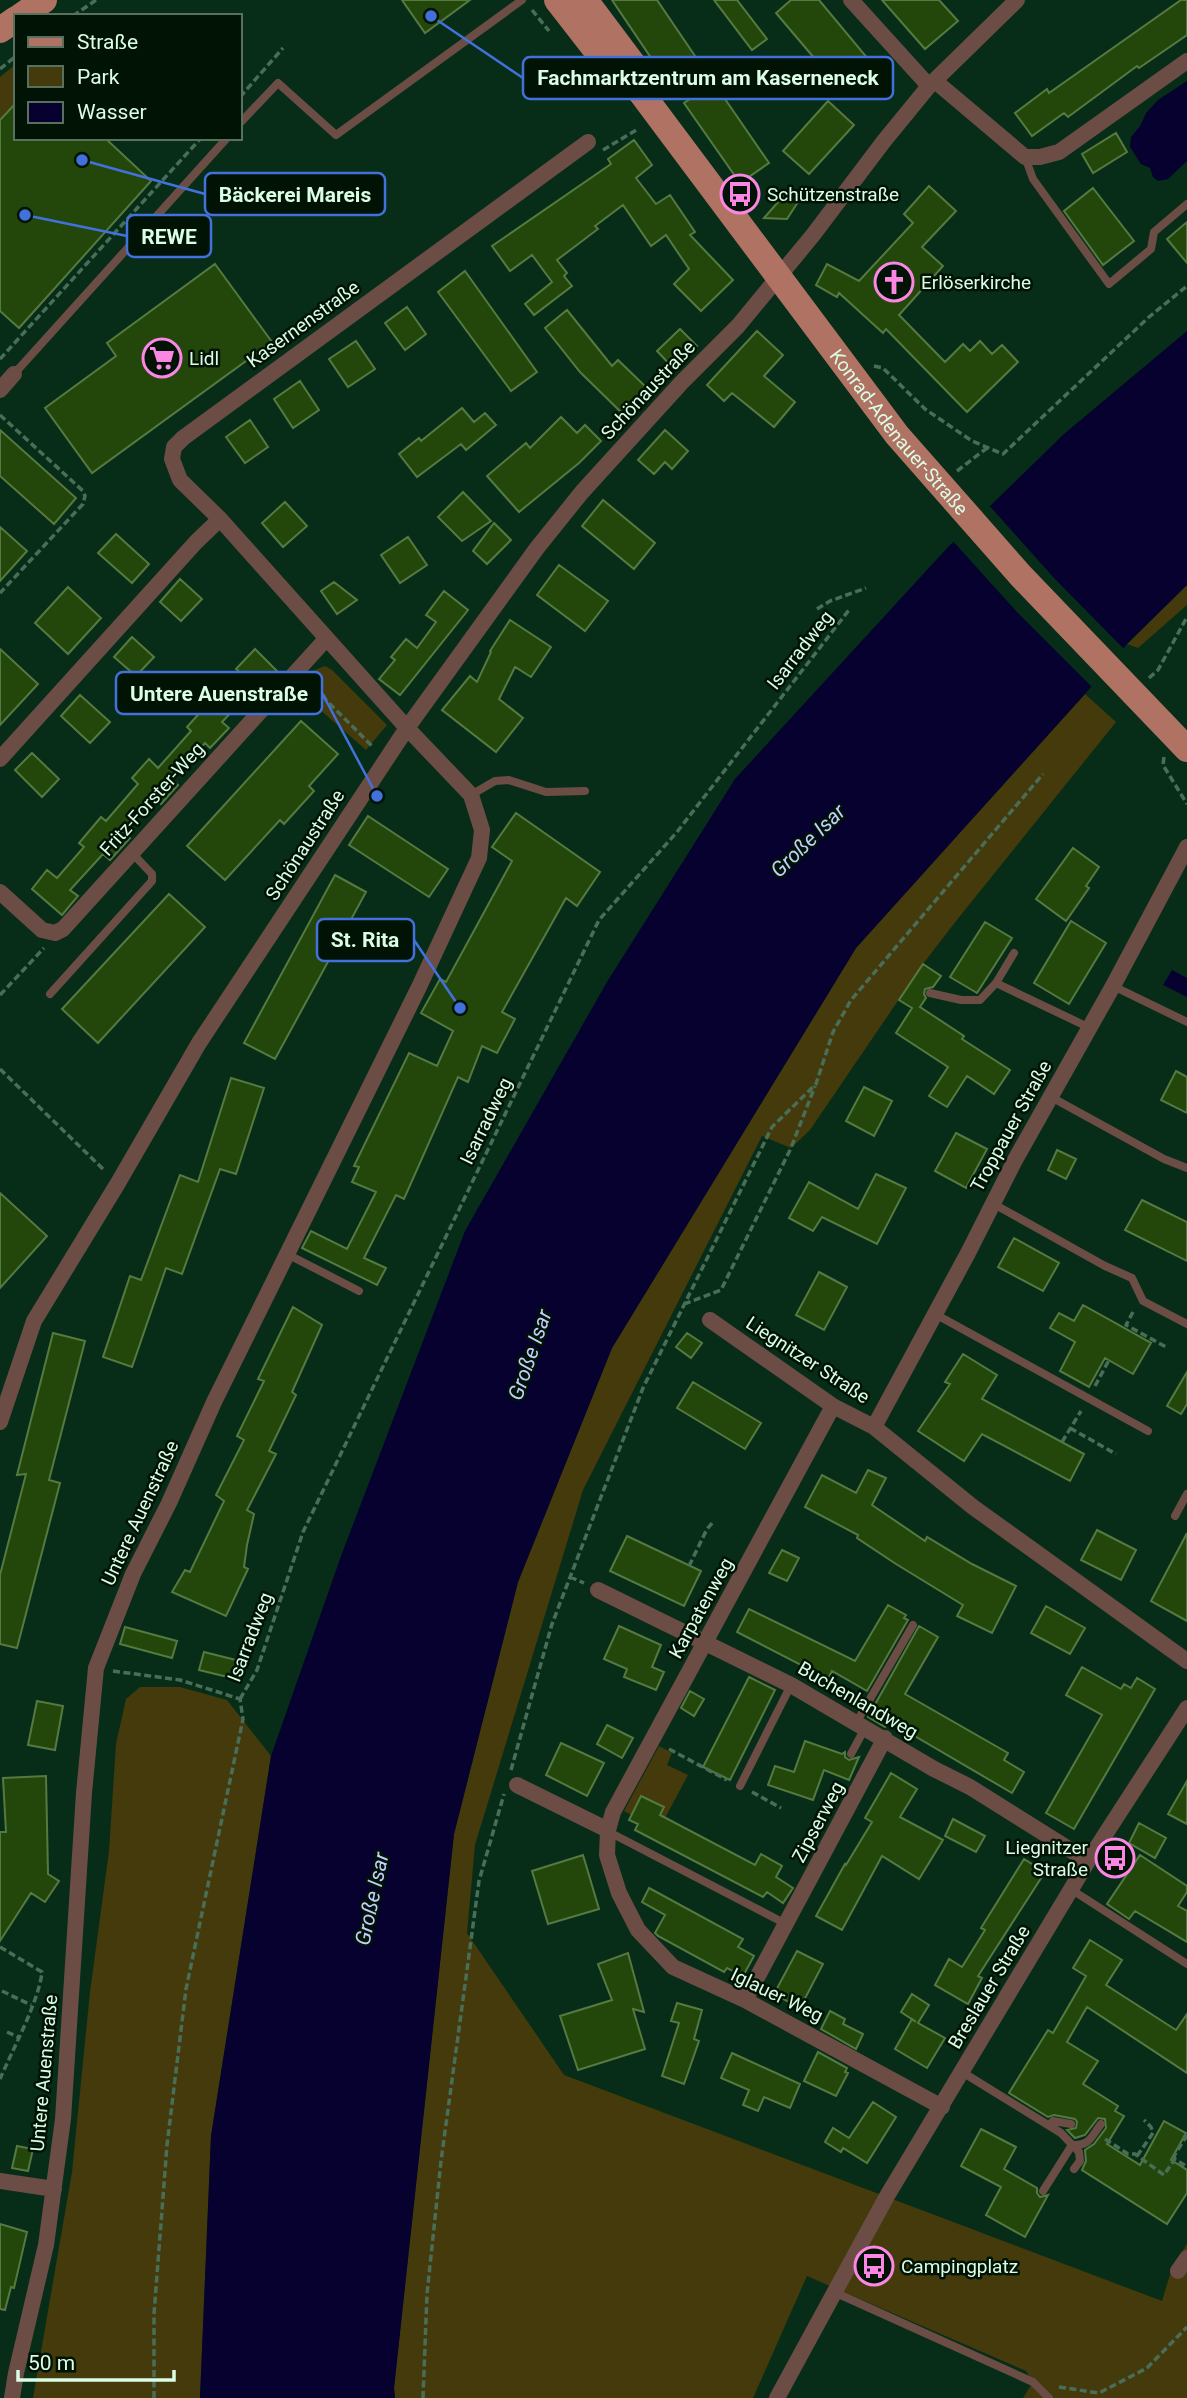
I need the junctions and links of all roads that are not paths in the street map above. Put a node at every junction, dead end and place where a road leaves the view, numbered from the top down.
1 (44, 0) edge
2 (522, 0) edge
3 (558, 0) edge
4 (585, 0) edge
5 (851, 0) edge
6 (1017, 0) edge
7 (24, 14) edge
8 (1187, 61) edge
9 (932, 84) junction
10 (639, 90) junction
11 (242, 121) edge
12 (225, 140) edge
13 (588, 142) road end
14 (1025, 156) junction
15 (1187, 204) edge
16 (777, 278) junction
17 (15, 374) joint
18 (0, 390) edge
19 (220, 519) junction
20 (326, 639) junction
21 (407, 728) junction
22 (1187, 749) edge
23 (0, 759) edge
24 (585, 791) dead end
25 (471, 795) junction
26 (1187, 847) edge
27 (131, 852) junction
28 (0, 891) edge
29 (1014, 953) dead end
30 (996, 983) junction
31 (1113, 986) junction
32 (930, 993) dead end
33 (50, 994) dead end
34 (1187, 1022) edge
35 (1090, 1028) junction
36 (1051, 1097) junction
37 (1187, 1168) edge
38 (992, 1203) junction
39 (287, 1254) junction
40 (359, 1291) dead end
41 (935, 1314) junction
42 (710, 1320) dead end
43 (1187, 1324) edge
44 (833, 1406) junction
45 (0, 1422) edge
46 (874, 1427) junction
47 (1148, 1431) dead end
48 (1187, 1494) edge
49 (1175, 1516) dead end
50 (598, 1590) dead end
51 (913, 1625) dead end
52 (705, 1642) junction
53 (1187, 1661) edge
54 (791, 1685) junction
55 (1187, 1708) edge
56 (860, 1725) junction
57 (885, 1738) junction
58 (851, 1754) dead end
59 (740, 1786) road end
60 (510, 1787) road end
61 (608, 1830) junction
62 (1088, 1861) junction
63 (1072, 1890) junction
64 (619, 1893) joint
65 (786, 1924) junction
66 (1187, 1964) edge
67 (745, 2000) junction
68 (962, 2072) junction
69 (942, 2107) junction
70 (1072, 2124) dead end
71 (1101, 2124) dead end
72 (1049, 2125) junction
73 (1072, 2145) junction
74 (1074, 2169) dead end
75 (0, 2182) edge
76 (54, 2189) junction
77 (1043, 2191) dead end
78 (834, 2292) junction
79 (12, 2398) edge
80 (777, 2398) edge
81 (1049, 2398) edge

1 - 7 main road
2 - 11 lane
3 - 10 main road, Konrad-Adenauer-Straße
4 - 10 main road, Konrad-Adenauer-Straße
5 - 9 street
6 - 9 street
8 - 14 street
9 - 14 street
9 - 16 street
10 - 16 main road, Konrad-Adenauer-Straße
12 - 17 lane
13 - 19 street, Kasernenstraße
14 - 15 lane
16 - 21 street, Schönaustraße
16 - 22 main road, Konrad-Adenauer-Straße
17 - 18 street
19 - 20 street, Kasernenstraße
19 - 23 street
20 - 21 street, Kasernenstraße
20 - 27 street, Fritz-Forster-Weg
21 - 25 street, Untere Auenstraße
21 - 45 street, Schönaustraße
24 - 25 lane
25 - 39 street, Untere Auenstraße
26 - 31 street, Troppauer Straße
27 - 28 street, Fritz-Forster-Weg
27 - 33 lane
29 - 30 lane
30 - 32 lane
30 - 35 lane
31 - 34 lane
31 - 35 street, Troppauer Straße
35 - 36 street, Troppauer Straße
36 - 37 lane
36 - 38 street, Troppauer Straße
38 - 41 street, Troppauer Straße
38 - 43 lane
39 - 40 lane
39 - 76 street, Untere Auenstraße
41 - 46 street, Troppauer Straße
41 - 47 lane
42 - 44 street, Liegnitzer Straße
44 - 46 street, Liegnitzer Straße
44 - 52 street, Karpatenweg
46 - 53 street, Liegnitzer Straße
48 - 49 lane
50 - 52 street, Buchenlandweg
51 - 56 lane
52 - 54 street, Buchenlandweg
52 - 61 street, Karpatenweg
54 - 56 street, Buchenlandweg
54 - 59 lane
55 - 62 street, Breslauer Straße
56 - 57 street, Buchenlandweg
56 - 58 lane
57 - 62 street, Buchenlandweg
57 - 65 street, Zipserweg
60 - 61 street
61 - 64 street, Karpatenweg
61 - 65 lane
62 - 63 street, Breslauer Straße
63 - 66 lane
63 - 68 street, Breslauer Straße
64 - 67 street, Iglauer Weg
65 - 67 street, Zipserweg
67 - 69 street, Iglauer Weg
68 - 69 street, Breslauer Straße
68 - 72 lane
69 - 78 street, Breslauer Straße
70 - 72 lane
71 - 73 lane
72 - 73 lane
73 - 74 lane
73 - 77 lane
75 - 76 street
76 - 79 street, Untere Auenstraße
78 - 80 street, Breslauer Straße
78 - 81 lane

